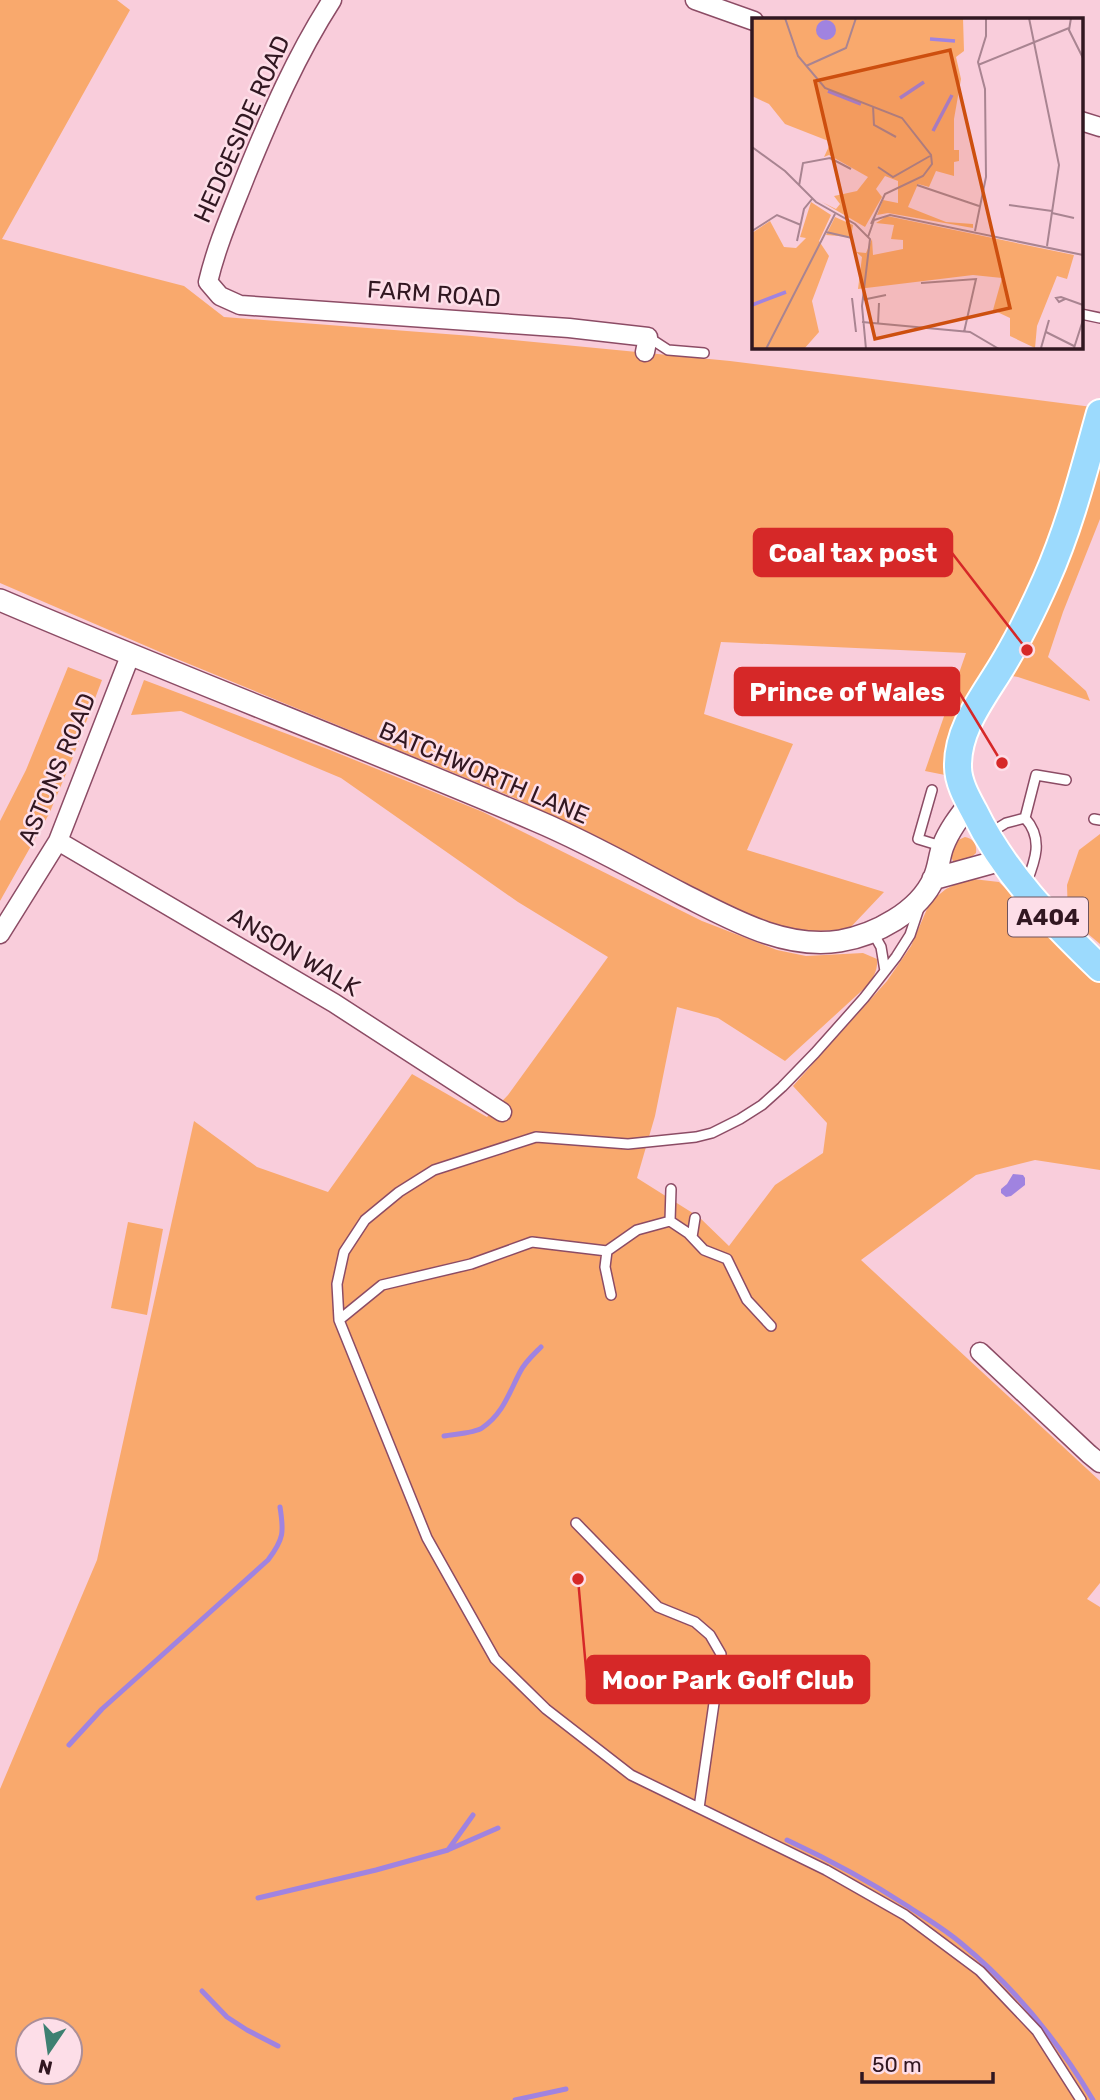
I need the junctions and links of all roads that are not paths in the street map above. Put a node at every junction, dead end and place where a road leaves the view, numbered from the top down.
1 (332, 0) edge
2 (695, 0) edge
3 (752, 20) edge
4 (1082, 121) edge
5 (1100, 127) edge
6 (208, 282) joint
7 (1082, 314) edge
8 (1100, 318) edge
9 (646, 345) joint
10 (704, 353) dead end
11 (1100, 413) edge
12 (0, 600) edge
13 (130, 656) junction
14 (1066, 780) dead end
15 (932, 790) dead end
16 (970, 803) junction
17 (1025, 818) junction
18 (986, 836) junction
19 (58, 841) junction
20 (943, 847) junction
21 (1002, 860) junction
22 (928, 888) junction
23 (1024, 889) junction
24 (872, 931) junction
25 (0, 934) edge
26 (1100, 968) edge
27 (885, 971) junction
28 (502, 1112) dead end
29 (671, 1189) dead end
30 (695, 1218) dead end
31 (670, 1221) junction
32 (692, 1237) junction
33 (604, 1251) junction
34 (611, 1295) dead end
35 (339, 1320) junction
36 (771, 1326) dead end
37 (980, 1352) dead end
38 (1100, 1463) edge
39 (576, 1522) dead end
40 (699, 1808) junction
41 (1081, 2100) edge

1 - 6 street, HEDGESIDE ROAD
2 - 3 street
4 - 5 street
6 - 9 street, FARM ROAD
7 - 8 lane
9 - 10 lane
11 - 16 main road, A404
12 - 13 street, BATCHWORTH LANE
13 - 19 street, ASTONS ROAD
13 - 24 street, BATCHWORTH LANE
14 - 17 lane
15 - 20 lane
16 - 18 main road, A404
16 - 20 street
17 - 18 lane
17 - 23 lane
18 - 21 main road, A404
19 - 25 street, ASTONS ROAD
19 - 28 street, ANSON WALK
20 - 22 street
21 - 22 street, BATCHWORTH LANE
21 - 23 main road, A404
22 - 24 street, BATCHWORTH LANE
22 - 27 lane
23 - 26 main road, A404
24 - 27 lane
27 - 35 lane
29 - 31 lane
30 - 32 lane
31 - 32 lane
31 - 33 lane
32 - 36 lane
33 - 34 lane
33 - 35 lane
35 - 40 lane
37 - 38 street
39 - 40 lane
40 - 41 lane

